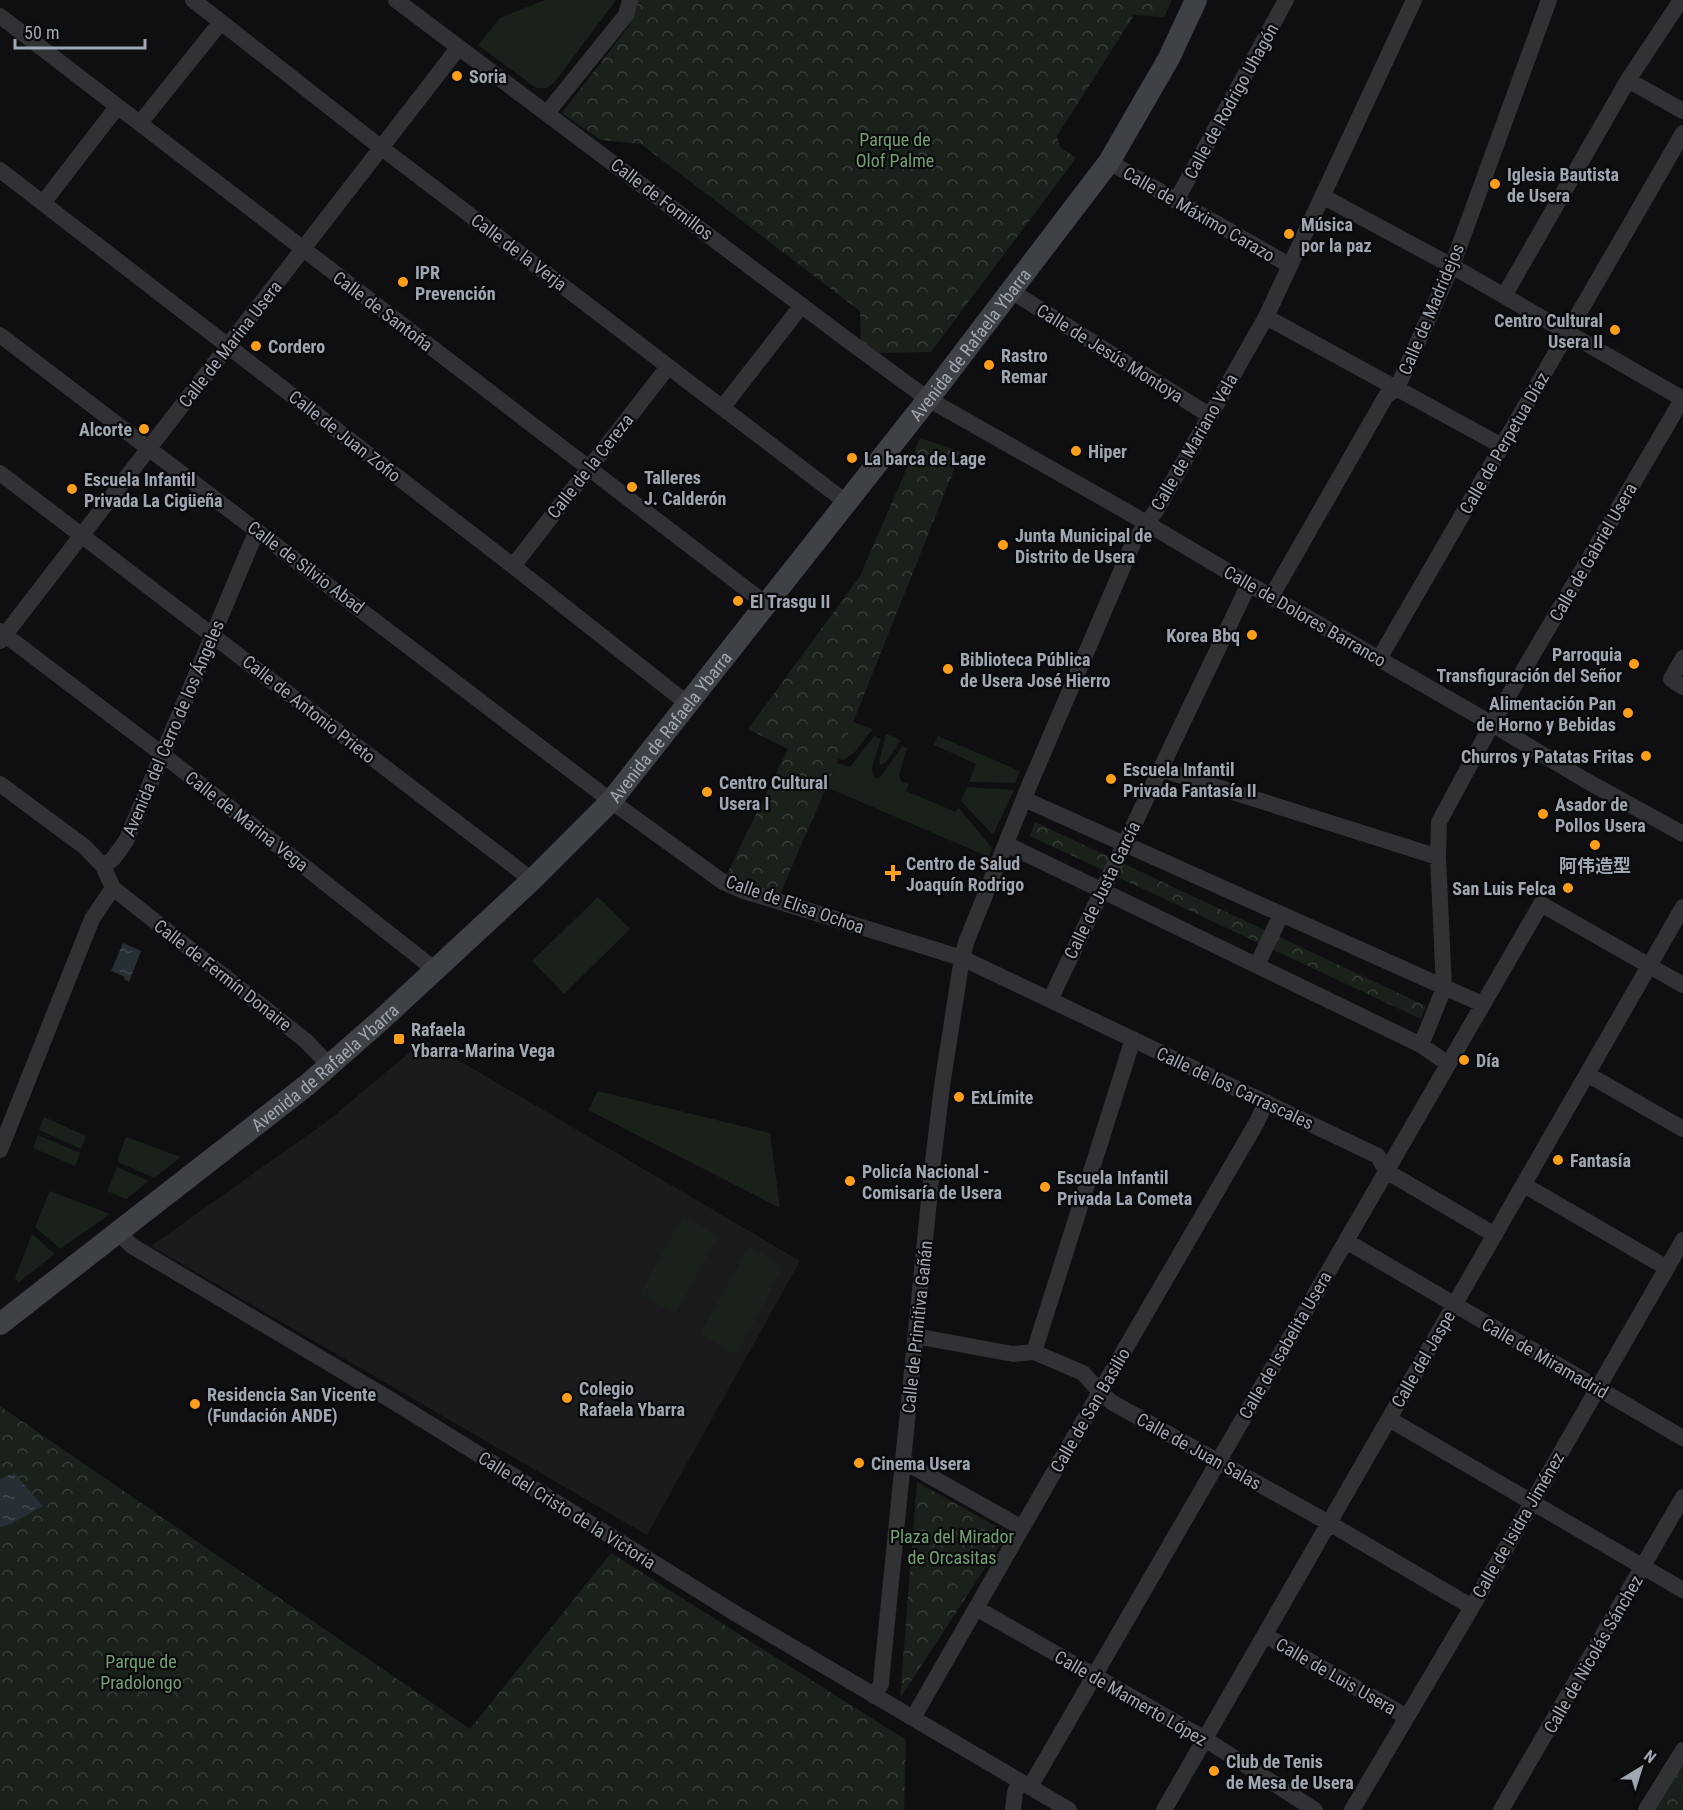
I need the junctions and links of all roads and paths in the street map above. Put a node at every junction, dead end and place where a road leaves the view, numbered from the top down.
1 (193, 0) edge
2 (396, 0) edge
3 (630, 0) edge
4 (1196, 0) edge
5 (1286, 0) edge
6 (1414, 0) edge
7 (1549, 0) edge
8 (1681, 0) edge
9 (0, 16) edge
10 (221, 22) junction
11 (459, 47) junction
12 (1628, 80) junction
13 (117, 107) junction
14 (1683, 111) edge
15 (548, 113) junction
16 (140, 123) junction
17 (1683, 133) edge
18 (382, 147) junction
19 (1109, 162) junction
20 (0, 170) edge
21 (1322, 196) junction
22 (1176, 201) junction
23 (43, 202) junction
24 (303, 249) junction
25 (1289, 265) junction
26 (1452, 266) junction
27 (1011, 291) junction
28 (1504, 296) junction
29 (802, 305) junction
30 (1266, 317) junction
31 (1568, 333) junction
32 (0, 335) edge
33 (228, 346) junction
34 (668, 367) junction
35 (1397, 388) junction
36 (928, 399) junction
37 (1683, 399) edge
38 (722, 408) junction
39 (1209, 415) junction
40 (1502, 447) junction
41 (150, 448) junction
42 (589, 467) junction
43 (0, 473) edge
44 (846, 502) junction
45 (1147, 523) junction
46 (257, 530) junction
47 (82, 535) junction
48 (513, 566) junction
49 (1249, 584) junction
50 (1271, 597) junction
51 (767, 605) junction
52 (213, 635) junction
53 (2, 636) edge
54 (1683, 658) edge
55 (1379, 659) junction
56 (1677, 683) edge
57 (688, 704) junction
58 (1492, 724) junction
59 (162, 754) junction
60 (1160, 769) junction
61 (0, 784) edge
62 (1024, 799) junction
63 (612, 801) junction
64 (1683, 834) edge
65 (1124, 843) junction
66 (1006, 844) junction
67 (1438, 857) junction
68 (103, 866) junction
69 (532, 880) junction
70 (113, 888) junction
71 (1102, 890) junction
72 (1683, 908) edge
73 (1281, 915) junction
74 (962, 958) junction
75 (1257, 965) junction
76 (1650, 966) junction
77 (434, 969) junction
78 (1683, 985) edge
79 (1444, 988) junction
80 (1050, 1000) junction
81 (1482, 1004) junction
82 (1133, 1040) junction
83 (1421, 1045) junction
84 (1448, 1064) junction
85 (329, 1065) junction
86 (1587, 1074) junction
87 (1266, 1102) junction
88 (1683, 1129) edge
89 (0, 1150) edge
90 (1386, 1171) junction
91 (1524, 1185) junction
92 (119, 1233) junction
93 (1495, 1235) junction
94 (1683, 1240) edge
95 (1346, 1241) junction
96 (1667, 1268) junction
97 (1455, 1304) junction
98 (0, 1324) edge
99 (915, 1335) junction
100 (1034, 1352) junction
101 (1597, 1388) junction
102 (1100, 1392) junction
103 (1389, 1419) junction
104 (1683, 1438) edge
105 (903, 1461) junction
106 (1217, 1462) junction
107 (1683, 1497) edge
108 (1532, 1502) junction
109 (1329, 1523) junction
110 (1022, 1528) junction
111 (1644, 1567) junction
112 (1683, 1590) edge
113 (1472, 1606) junction
114 (976, 1608) junction
115 (1265, 1635) junction
116 (1094, 1677) junction
117 (874, 1696) junction
118 (1407, 1716) junction
119 (913, 1718) junction
120 (1204, 1739) junction
121 (1683, 1750) edge
122 (1025, 1784) junction
123 (1013, 1810) edge
124 (1069, 1810) edge
125 (1164, 1810) edge
126 (1315, 1810) edge
127 (1352, 1810) edge
128 (1501, 1810) edge
129 (1646, 1810) edge

1 - 10 street, Calle de la Verja
2 - 11 street, Calle de Fornillos
3 - 15 street
4 - 19 main road, Avenida de Rafaela Ybarra
5 - 22 street, Calle de Rodrigo Uhagón
6 - 21 street, Calle de Mariano Vela
7 - 26 street, Calle de Madridejos
8 - 12 street
9 - 13 street, Calle de Santoña
10 - 16 street
10 - 18 street, Calle de la Verja
11 - 15 street, Calle de Fornillos
11 - 18 street, Calle de Marina Usera
12 - 14 street
12 - 28 street
13 - 16 street, Calle de Santoña
13 - 23 street
15 - 29 street, Calle de Fornillos
16 - 24 street, Calle de Santoña
17 - 31 street, Calle de Perpetua Díaz
18 - 24 street, Calle de Marina Usera
18 - 34 street, Calle de la Verja
19 - 22 street, Calle de Máximo Carazo
19 - 27 main road, Avenida de Rafaela Ybarra
20 - 23 street, Calle de Juan Zofio
21 - 25 street, Calle de Mariano Vela
21 - 26 street
22 - 25 street, Calle de Máximo Carazo
23 - 33 street, Calle de Juan Zofio
24 - 33 street, Calle de Marina Usera
24 - 42 street, Calle de Santoña
25 - 30 street, Calle de Mariano Vela
26 - 28 street
26 - 35 street, Calle de Madridejos
27 - 36 main road, Avenida de Rafaela Ybarra
27 - 39 street, Calle de Jesús Montoya
28 - 31 street
29 - 36 street, Calle de Fornillos
29 - 38 street
30 - 35 street
30 - 39 street, Calle de Mariano Vela
31 - 37 street
31 - 40 street, Calle de Perpetua Díaz
32 - 41 street, Calle de Silvio Abad
33 - 41 street, Calle de Marina Usera
33 - 48 street, Calle de Juan Zofio
34 - 38 street, Calle de la Verja
34 - 42 street, Calle de la Cereza
35 - 40 street
35 - 50 street, Calle de Madridejos
36 - 44 main road, Avenida de Rafaela Ybarra
36 - 45 street, Calle de Dolores Barranco
37 - 58 street, Calle de Gabriel Usera
38 - 44 street, Calle de la Verja
39 - 45 street, Calle de Mariano Vela
40 - 55 street, Calle de Perpetua Díaz
41 - 46 street, Calle de Silvio Abad
41 - 47 street, Calle de Marina Usera
42 - 48 street, Calle de la Cereza
42 - 51 street, Calle de Santoña
43 - 47 street, Calle de Antonio Prieto
44 - 51 main road, Avenida de Rafaela Ybarra
45 - 49 street, Calle de Dolores Barranco
45 - 62 street, Calle de Mariano Vela
46 - 52 street, Avenida del Cerro de los Ángeles
46 - 63 street, Calle de Silvio Abad
47 - 52 street, Calle de Antonio Prieto
47 - 53 street, Calle de Marina Usera
48 - 57 street, Calle de Juan Zofio
49 - 50 street, Calle de Dolores Barranco
49 - 60 street, Calle de Justa García
50 - 55 street, Calle de Dolores Barranco
51 - 57 main road, Avenida de Rafaela Ybarra
52 - 59 street, Avenida del Cerro de los Ángeles
52 - 69 street, Calle de Antonio Prieto
53 - 59 street, Calle de Marina Vega
54 - 56 street
55 - 58 street, Calle de Dolores Barranco
57 - 63 main road, Avenida de Rafaela Ybarra
58 - 64 street, Calle de Dolores Barranco
58 - 67 street, Calle de Gabriel Usera
59 - 68 street, Avenida del Cerro de los Ángeles
59 - 77 street, Calle de Marina Vega
60 - 65 street, Calle de Justa García
60 - 67 street
61 - 68 street
62 - 65 street
62 - 66 street, Calle de Mariano Vela
63 - 69 main road, Avenida de Rafaela Ybarra
63 - 74 street, Calle de Elisa Ochoa
65 - 71 street, Calle de Justa García
65 - 73 street
66 - 71 street
66 - 74 street, Calle de Mariano Vela
67 - 79 street, Calle de Gabriel Usera
68 - 70 street
69 - 77 main road, Avenida de Rafaela Ybarra
70 - 85 street, Calle de Fermín Donaire
70 - 89 street
71 - 75 street
71 - 80 street, Calle de Justa García
72 - 76 street, Calle del Jaspe
73 - 75 street
73 - 79 street
74 - 80 street, Calle de los Carrascales
74 - 99 street, Calle de Primitiva Gañán
75 - 83 street
76 - 78 street
76 - 81 street, Calle de Isabelita Usera
76 - 86 street, Calle del Jaspe
77 - 85 main road, Avenida de Rafaela Ybarra
79 - 81 street
79 - 83 street, Calle de Gabriel Usera
80 - 82 street, Calle de los Carrascales
81 - 84 street, Calle de Isabelita Usera
82 - 87 street, Calle de los Carrascales
82 - 100 street
83 - 84 street
84 - 90 street, Calle de Isabelita Usera
85 - 92 main road, Avenida de Rafaela Ybarra
86 - 88 street
86 - 91 street, Calle del Jaspe
87 - 90 street, Calle de los Carrascales
87 - 102 street, Calle de San Basilio
90 - 93 street, Calle de los Carrascales
90 - 95 street, Calle de Isabelita Usera
91 - 93 street, Calle del Jaspe
91 - 96 street
92 - 98 main road, Avenida de Rafaela Ybarra
92 - 117 street, Calle del Cristo de la Victoria
93 - 97 street, Calle del Jaspe
94 - 96 street, Calle de Isidra Jiménez
95 - 97 street, Calle de Miramadrid
95 - 106 street, Calle de Isabelita Usera
96 - 101 street, Calle de Isidra Jiménez
97 - 101 street, Calle de Miramadrid
97 - 103 street, Calle del Jaspe
99 - 100 street, Calle de Juan Salas
99 - 105 street, Calle de Primitiva Gañán
100 - 102 street, Calle de Juan Salas
101 - 104 street, Calle de Miramadrid
101 - 108 street, Calle de Isidra Jiménez
102 - 106 street, Calle de Juan Salas
102 - 110 street, Calle de San Basilio
103 - 108 street
103 - 109 street, Calle del Jaspe
105 - 110 street
105 - 117 street, Calle de Primitiva Gañán
106 - 109 street, Calle de Juan Salas
106 - 116 street, Calle de Isabelita Usera
107 - 111 street, Calle de Nicolás Sánchez
108 - 111 street
108 - 113 street, Calle de Isidra Jiménez
109 - 113 street, Calle de Juan Salas
109 - 115 street, Calle del Jaspe
110 - 114 street, Calle de San Basilio
111 - 112 street
111 - 128 street, Calle de Nicolás Sánchez
113 - 118 street, Calle de Isidra Jiménez
114 - 116 street, Calle de Mamerto López
114 - 119 street, Calle de San Basilio
115 - 118 street, Calle de Luis Usera
115 - 120 street, Calle del Jaspe
116 - 120 street, Calle de Mamerto López
116 - 122 street, Calle de Isabelita Usera
117 - 119 street, Calle del Cristo de la Victoria
118 - 127 street, Calle de Isidra Jiménez
119 - 122 street, Calle del Cristo de la Victoria
120 - 125 street, Calle del Jaspe
120 - 126 street, Calle de Mamerto López
121 - 129 street
122 - 123 street
122 - 124 street, Calle del Cristo de la Victoria

